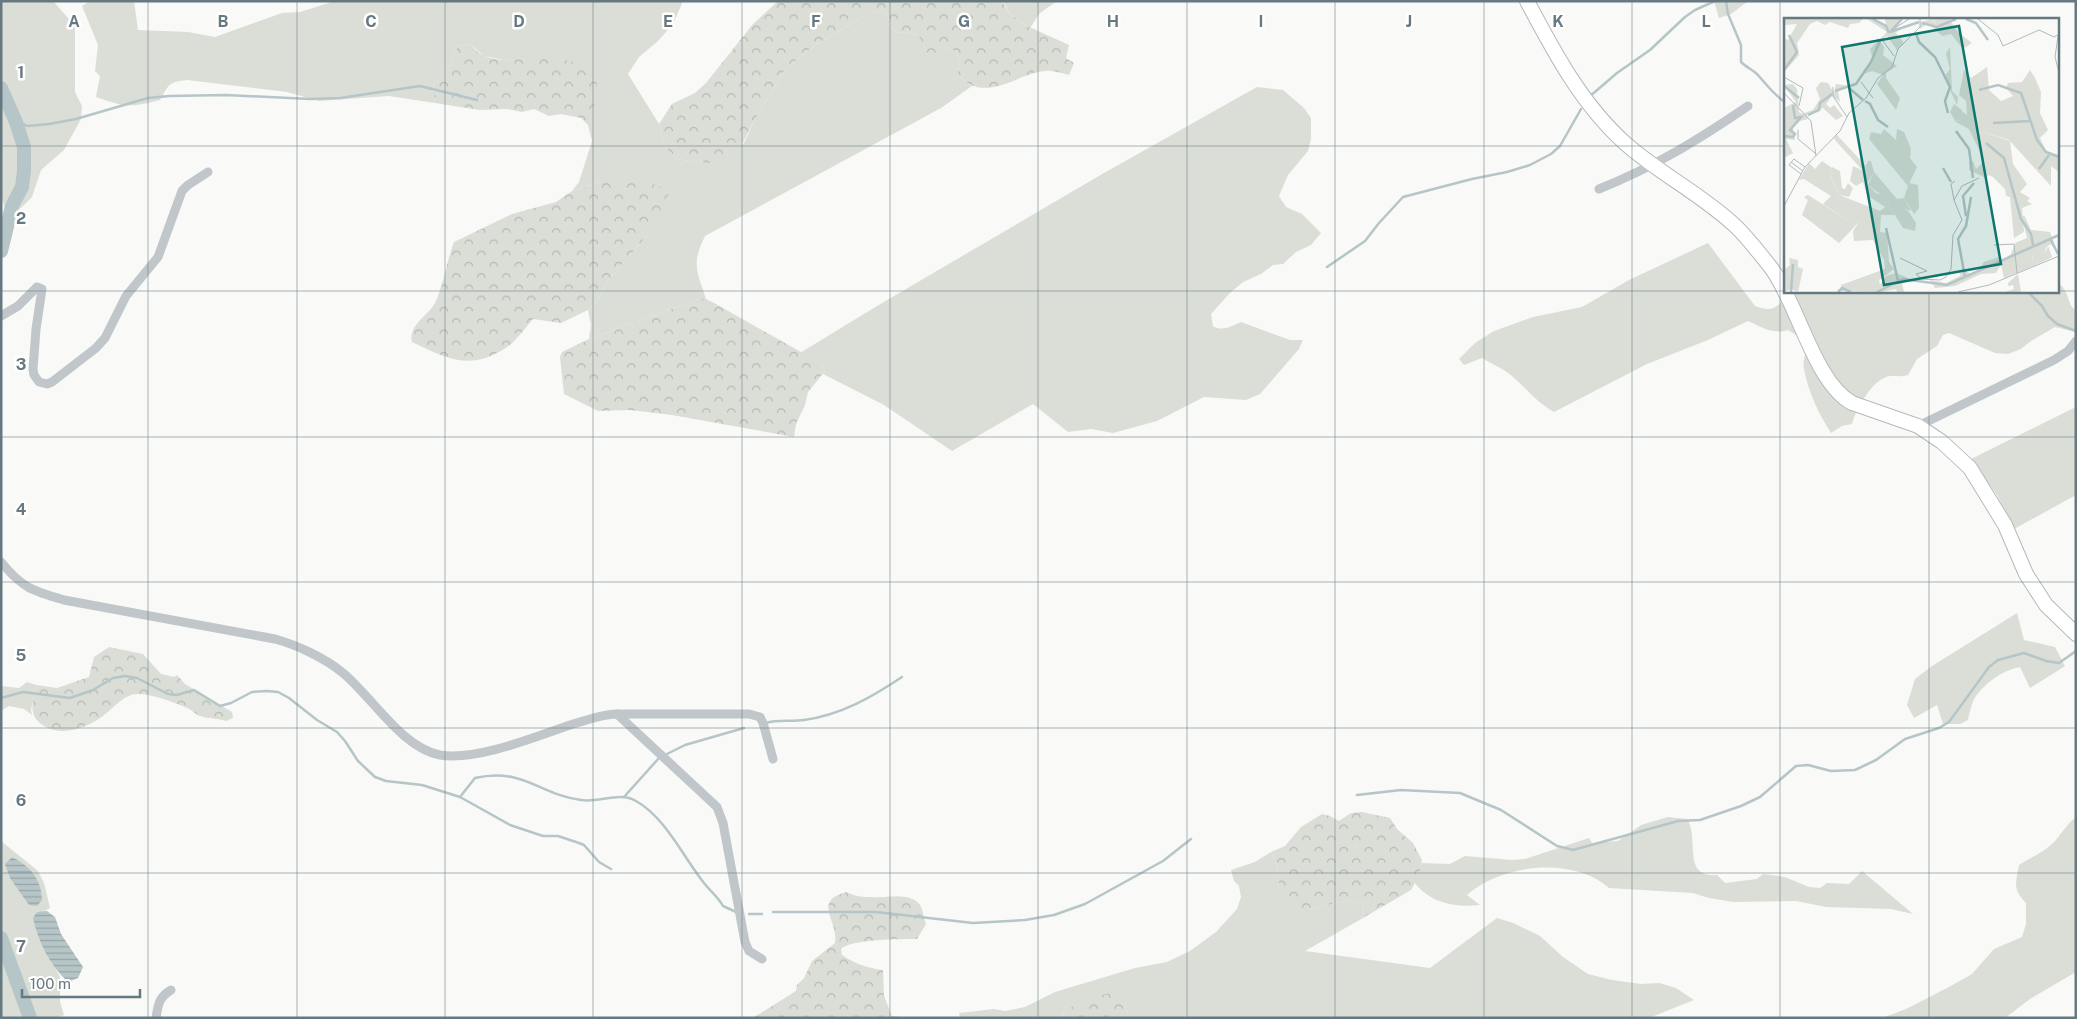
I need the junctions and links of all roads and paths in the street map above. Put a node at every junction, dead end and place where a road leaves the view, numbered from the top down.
1 (1527, 1) edge
2 (1748, 106) dead end
3 (1652, 166) junction
4 (208, 172) dead end
5 (1600, 189) dead end
6 (1784, 290) edge
7 (1785, 292) edge
8 (1, 316) edge
9 (2076, 341) edge
10 (1918, 426) junction
11 (1, 562) edge
12 (2076, 634) edge
13 (617, 714) junction
14 (773, 759) dead end
15 (762, 959) dead end
16 (171, 990) dead end
17 (156, 1018) edge

1 - 3 street
2 - 3 street
3 - 5 street
3 - 6 street
4 - 8 street
7 - 10 street
9 - 10 street
10 - 12 street
11 - 13 street
13 - 14 street
13 - 15 street
16 - 17 street

